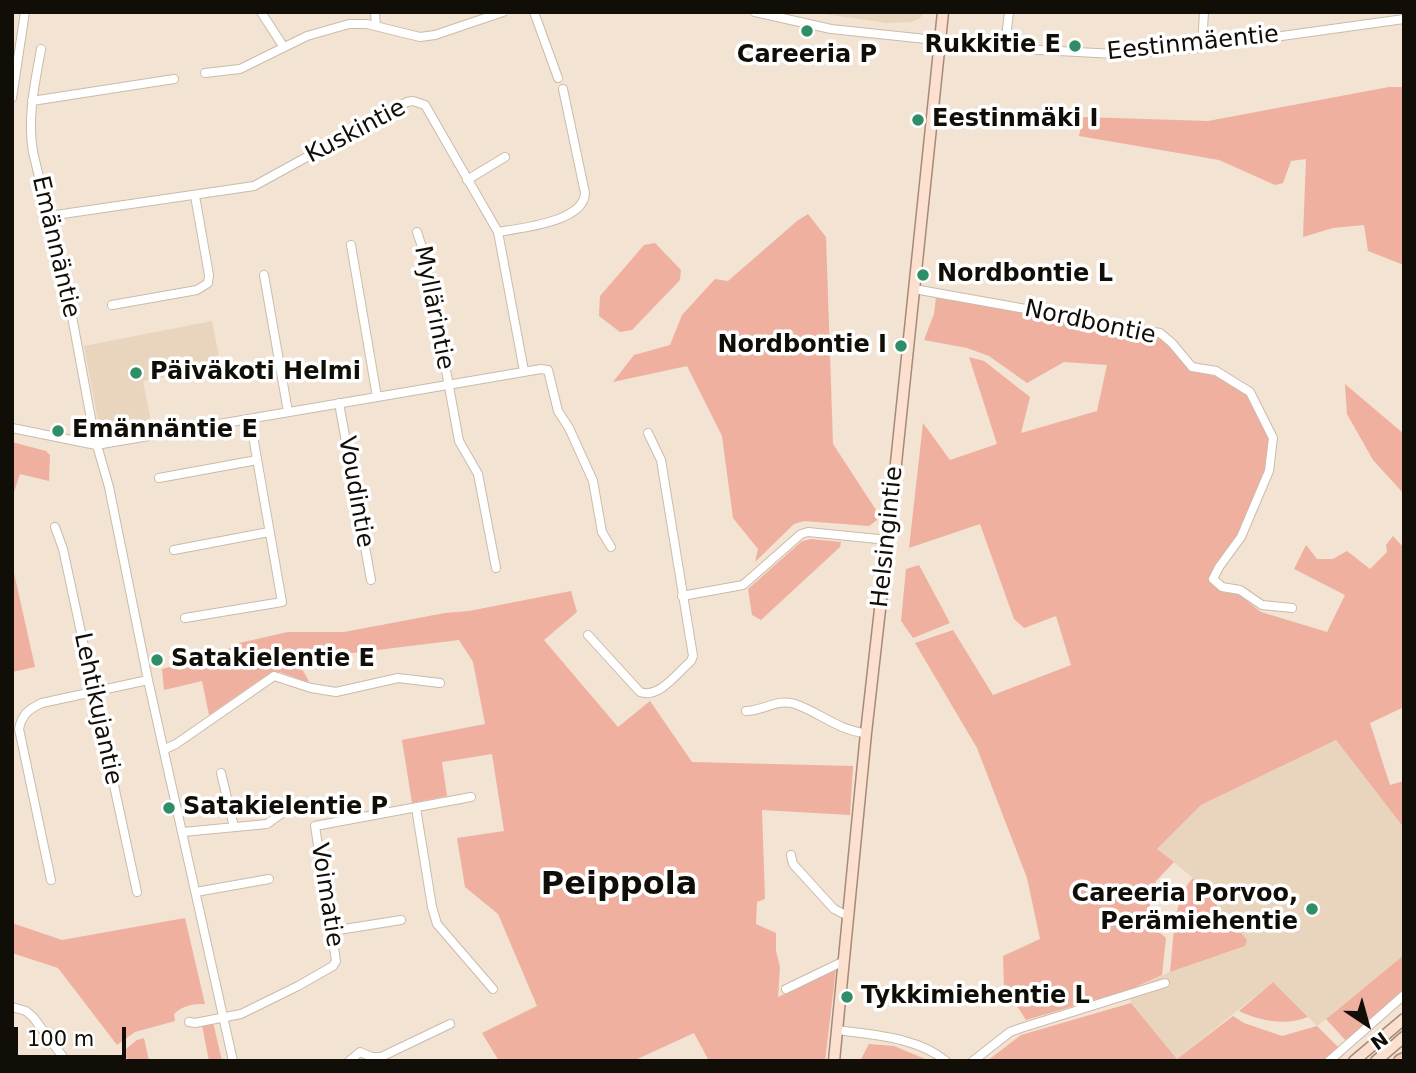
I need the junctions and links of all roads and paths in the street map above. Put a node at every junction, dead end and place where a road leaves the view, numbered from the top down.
1 (24, 12) edge
2 (261, 12) edge
3 (375, 12) edge
4 (503, 12) edge
5 (534, 12) edge
6 (755, 12) edge
7 (943, 12) edge
8 (1009, 12) edge
9 (1204, 12) edge
10 (771, 15) edge
11 (1404, 19) edge
12 (376, 26) junction
13 (940, 40) junction
14 (284, 46) junction
15 (1202, 46) junction
16 (1005, 47) junction
17 (41, 49) dead end
18 (205, 73) dead end
19 (558, 78) dead end
20 (174, 79) dead end
21 (563, 89) dead end
22 (12, 98) edge
23 (32, 101) junction
24 (505, 157) dead end
25 (467, 180) junction
26 (195, 196) junction
27 (49, 216) junction
28 (417, 232) dead end
29 (498, 232) junction
30 (351, 245) dead end
31 (264, 275) dead end
32 (914, 289) junction
33 (112, 305) dead end
34 (524, 371) junction
35 (448, 384) junction
36 (377, 397) junction
37 (339, 403) junction
38 (288, 412) junction
39 (250, 419) junction
40 (12, 428) edge
41 (648, 433) dead end
42 (96, 445) junction
43 (257, 460) junction
44 (159, 478) dead end
45 (55, 527) dead end
46 (269, 532) junction
47 (888, 540) junction
48 (611, 547) dead end
49 (174, 550) dead end
50 (496, 568) dead end
51 (371, 580) dead end
52 (682, 596) junction
53 (1292, 608) dead end
54 (185, 618) dead end
55 (588, 635) dead end
56 (148, 680) junction
57 (440, 683) dead end
58 (94, 691) junction
59 (747, 711) dead end
60 (866, 733) junction
61 (165, 749) junction
62 (220, 773) dead end
63 (471, 797) dead end
64 (416, 808) junction
65 (288, 809) dead end
66 (234, 827) junction
67 (183, 832) junction
68 (791, 855) dead end
69 (269, 878) dead end
70 (51, 880) dead end
71 (137, 892) dead end
72 (196, 892) junction
73 (848, 916) junction
74 (401, 920) dead end
75 (332, 931) junction
76 (842, 962) junction
77 (1166, 983) dead end
78 (493, 989) dead end
79 (786, 989) dead end
80 (1404, 995) edge
81 (12, 1007) edge
82 (222, 1018) junction
83 (1404, 1019) edge
84 (189, 1022) dead end
85 (450, 1024) dead end
86 (837, 1030) junction
87 (1404, 1037) edge
88 (66, 1061) edge
89 (233, 1061) edge
90 (349, 1061) edge
91 (834, 1061) edge
92 (946, 1061) edge
93 (973, 1061) edge
94 (1329, 1061) edge
95 (1354, 1061) edge
96 (1376, 1061) edge

1 - 22 street
2 - 14 street
3 - 12 street
4 - 12 street
5 - 19 street
6 - 10 street, Eestinmäentie
7 - 13 main road, Helsingintie
8 - 16 street
9 - 15 street
10 - 13 street, Eestinmäentie
11 - 15 street, Eestinmäentie
12 - 14 street
13 - 16 street, Eestinmäentie
13 - 32 main road, Helsingintie
14 - 18 street
15 - 16 street, Eestinmäentie
17 - 23 street, Emännäntie
20 - 23 street
21 - 29 street
23 - 27 street, Emännäntie
24 - 25 street
25 - 26 street, Kuskintie
25 - 29 street, Kuskintie
26 - 27 street, Kuskintie
26 - 33 street
27 - 42 street, Emännäntie
28 - 35 street, Myllärintie
29 - 34 street, Kuskintie
30 - 36 street
31 - 38 street
32 - 47 main road, Helsingintie
32 - 53 street, Nordbontie
34 - 35 street
34 - 48 street
35 - 36 street
35 - 50 street, Myllärintie
36 - 37 street
37 - 38 street
37 - 51 street, Voudintie
38 - 39 street
39 - 42 street
39 - 43 street
40 - 42 street
41 - 52 street
42 - 56 street, Emännäntie
43 - 44 street
43 - 46 street
45 - 58 street, Lehtikujantie
46 - 49 street
46 - 54 street
47 - 52 street
47 - 60 main road, Helsingintie
52 - 55 street
56 - 58 street
56 - 61 street, Emännäntie
57 - 61 street
58 - 70 street
58 - 71 street, Lehtikujantie
59 - 60 street
60 - 73 main road, Helsingintie
61 - 67 street, Emännäntie
62 - 66 street
63 - 64 street
64 - 75 street, Voimatie
64 - 78 street
65 - 66 street
66 - 67 street
67 - 72 street, Emännäntie
68 - 73 street
69 - 72 street
72 - 82 street, Emännäntie
73 - 76 main road, Helsingintie
74 - 75 street
75 - 82 street, Voimatie
76 - 79 street
76 - 86 main road, Helsingintie
77 - 93 street
80 - 94 street
81 - 88 street
82 - 84 street
82 - 89 street, Emännäntie
83 - 95 main road
85 - 90 street
86 - 91 main road, Helsingintie
86 - 92 street
87 - 96 main road

